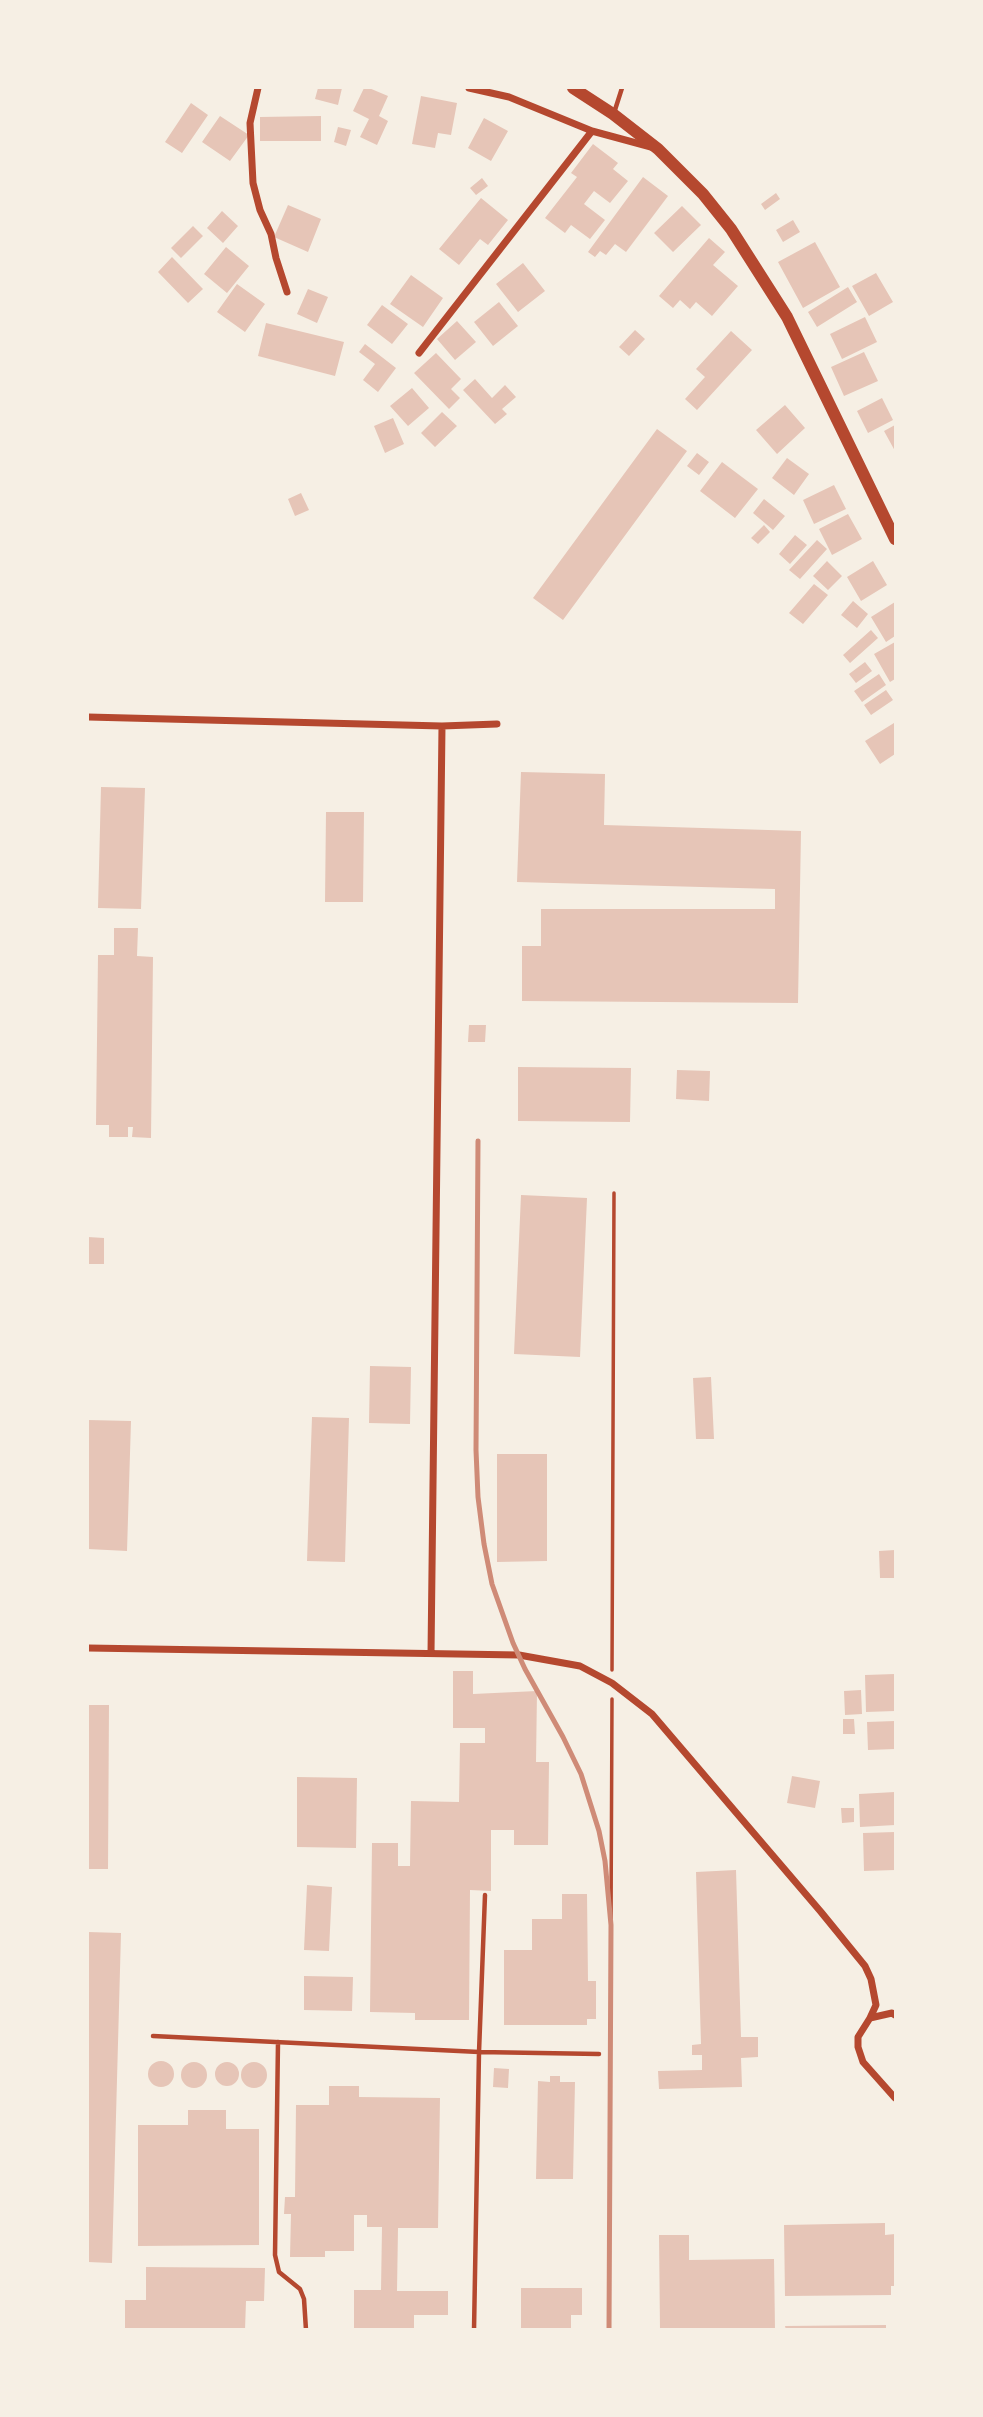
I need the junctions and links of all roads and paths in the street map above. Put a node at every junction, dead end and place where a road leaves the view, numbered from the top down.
1 (258, 88) edge
2 (469, 88) edge
3 (573, 88) edge
4 (622, 88) edge
5 (613, 114) junction
6 (592, 131) junction
7 (658, 149) junction
8 (287, 292) dead end
9 (419, 353) dead end
10 (895, 540) edge
11 (88, 717) edge
12 (497, 724) dead end
13 (442, 726) junction
14 (614, 1192) dead end
15 (88, 1648) edge
16 (431, 1653) junction
17 (612, 1683) junction
18 (485, 1895) dead end
19 (611, 1925) dead end
20 (895, 2015) edge
21 (870, 2018) junction
22 (153, 2036) dead end
23 (278, 2042) junction
24 (479, 2052) junction
25 (599, 2053) dead end
26 (895, 2098) edge
27 (306, 2329) edge
28 (474, 2329) edge

1 - 8 street
2 - 6 street
3 - 5 main road
4 - 5 lane
5 - 7 main road
6 - 7 street
6 - 9 street
7 - 10 main road
11 - 13 street
12 - 13 street
13 - 16 street
14 - 17 path
15 - 16 street
16 - 17 street
17 - 19 path
17 - 21 street
18 - 24 lane
20 - 21 street
21 - 26 street
22 - 23 lane
23 - 24 lane
23 - 27 lane
24 - 25 lane
24 - 28 lane

